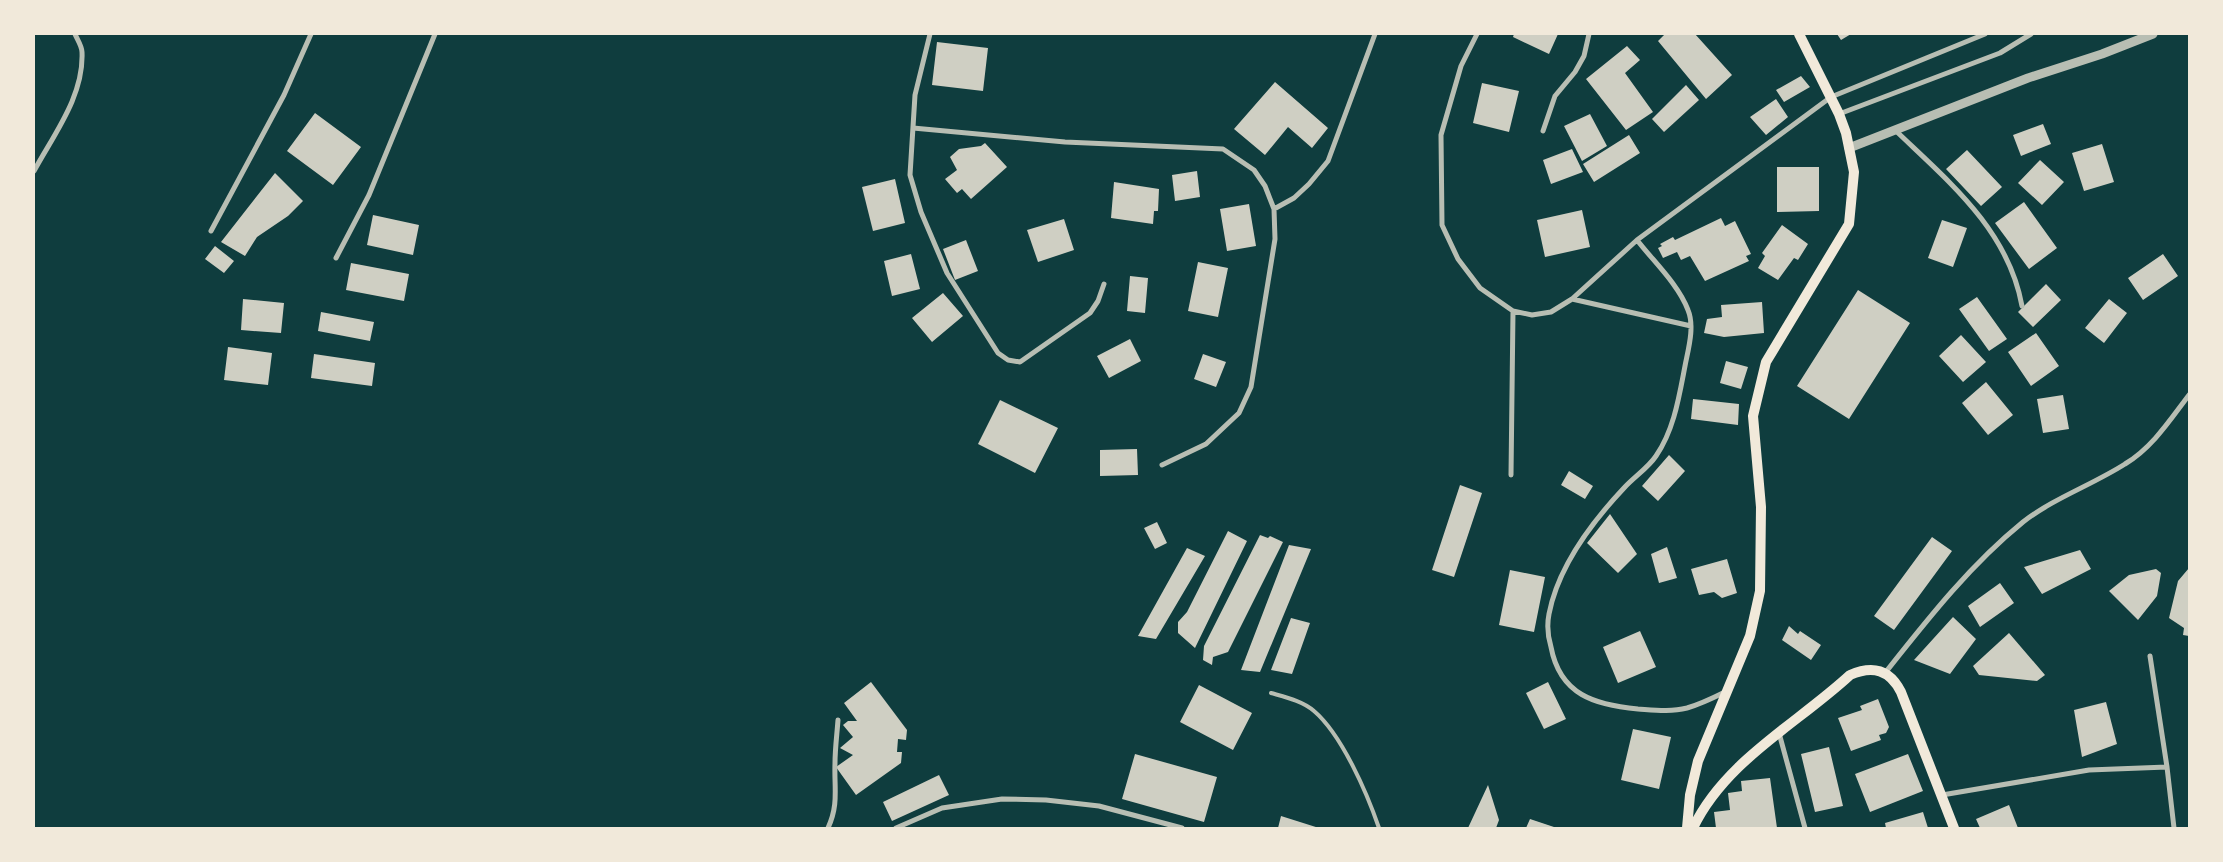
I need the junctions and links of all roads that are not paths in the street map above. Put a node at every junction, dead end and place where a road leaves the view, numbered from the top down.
1 (75, 34) edge
2 (310, 34) edge
3 (435, 34) edge
4 (930, 34) edge
5 (1376, 34) edge
6 (1477, 34) edge
7 (1589, 34) edge
8 (1799, 34) edge
9 (1985, 34) edge
10 (2031, 34) edge
11 (2153, 34) edge
12 (1830, 97) junction
13 (1839, 114) junction
14 (913, 128) junction
15 (1894, 130) junction
16 (1543, 131) dead end
17 (1849, 148) junction
18 (34, 171) edge
19 (1274, 209) junction
20 (211, 231) dead end
21 (1637, 240) junction
22 (336, 258) dead end
23 (1104, 284) dead end
24 (1572, 299) junction
25 (2022, 306) dead end
26 (1513, 311) junction
27 (1691, 326) junction
28 (2189, 396) edge
29 (1162, 465) dead end
30 (1511, 475) dead end
31 (2150, 656) dead end
32 (1885, 673) junction
33 (1729, 690) junction
34 (1271, 693) dead end
35 (838, 720) dead end
36 (1778, 734) junction
37 (2167, 767) junction
38 (1942, 795) junction
39 (828, 828) edge
40 (896, 828) edge
41 (1182, 828) edge
42 (1379, 828) edge
43 (1687, 828) edge
44 (1693, 828) edge
45 (1805, 828) edge
46 (1954, 828) edge
47 (2174, 828) edge

1 - 18 street
2 - 20 street
3 - 22 street
4 - 14 street
5 - 19 street
6 - 26 street
7 - 16 street
8 - 12 main road
9 - 12 street
10 - 13 street
11 - 15 street
12 - 13 main road
12 - 21 street
13 - 17 main road
14 - 19 street
14 - 23 street
15 - 17 street
15 - 25 street
17 - 33 main road
19 - 29 street
21 - 24 street
21 - 27 street
24 - 26 street
24 - 27 street
26 - 30 street
27 - 33 street
28 - 32 street
31 - 37 street
32 - 36 main road
32 - 38 main road
33 - 43 main road
34 - 42 lane
35 - 39 street
36 - 44 main road
36 - 45 street
37 - 38 street
37 - 47 street
38 - 46 main road
40 - 41 street

